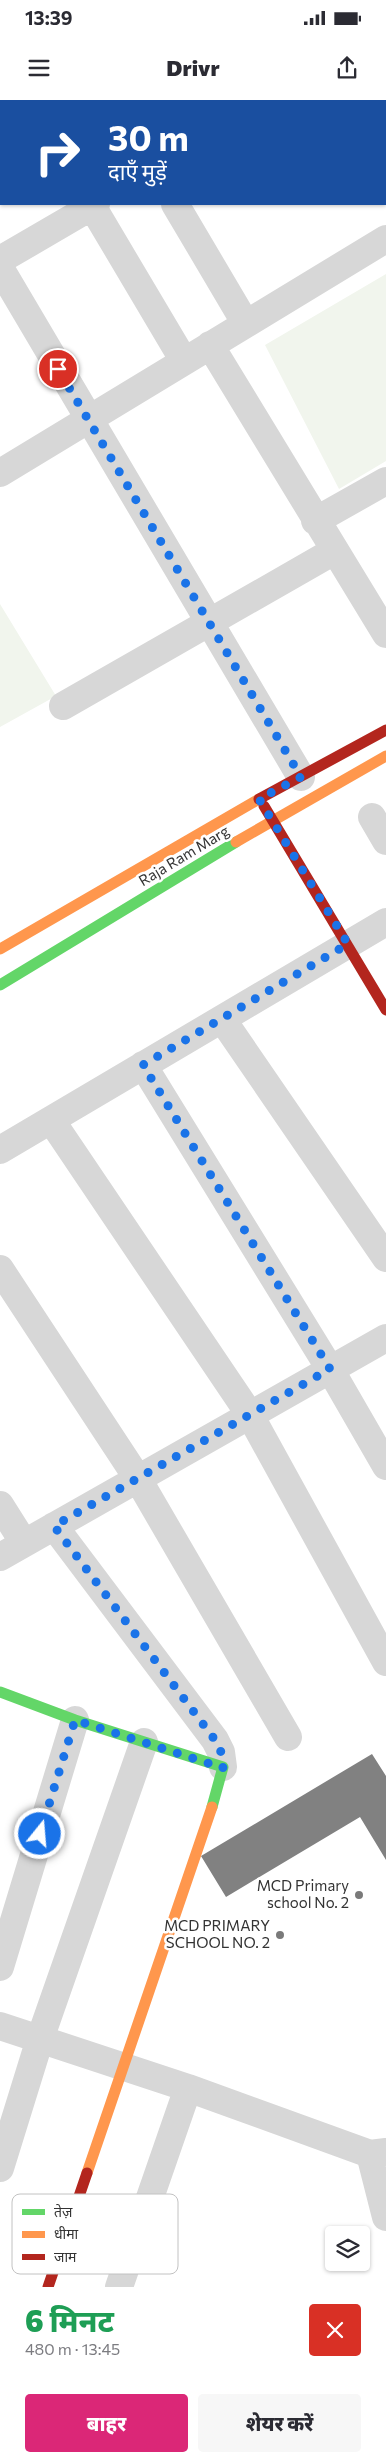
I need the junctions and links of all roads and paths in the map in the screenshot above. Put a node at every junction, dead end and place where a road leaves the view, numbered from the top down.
1 (94, 205) edge
2 (176, 205) edge
3 (386, 239) edge
4 (0, 260) edge
5 (0, 268) edge
6 (246, 324) junction
7 (210, 345) junction
8 (184, 361) junction
9 (88, 419) junction
10 (0, 473) edge
11 (386, 481) edge
12 (316, 521) junction
13 (334, 551) junction
14 (210, 624) junction
15 (386, 634) edge
16 (63, 706) dead end
17 (386, 730) edge
18 (386, 756) edge
19 (301, 777) junction
20 (259, 799) junction
21 (372, 818) dead end
22 (273, 820) junction
23 (386, 841) edge
24 (386, 922) edge
25 (348, 944) junction
26 (0, 949) edge
27 (0, 985) edge
28 (386, 1010) edge
29 (222, 1019) junction
30 (143, 1065) junction
31 (51, 1120) junction
32 (0, 1150) edge
33 (386, 1258) edge
34 (0, 1269) edge
35 (386, 1338) edge
36 (330, 1369) junction
37 (250, 1415) junction
38 (386, 1466) edge
39 (138, 1478) junction
40 (0, 1504) edge
41 (54, 1526) junction
42 (24, 1543) junction
43 (0, 1557) edge
44 (386, 1662) edge
45 (0, 1692) edge
46 (75, 1720) junction
47 (288, 1737) dead end
48 (144, 1742) junction
49 (223, 1768) junction
50 (0, 1967) edge
51 (0, 2026) edge
52 (40, 2039) junction
53 (123, 2067) junction
54 (188, 2088) junction
55 (378, 2153) edge
56 (0, 2168) edge
57 (80, 2194) edge
58 (151, 2194) edge
59 (386, 2216) edge
60 (52, 2274) edge
61 (124, 2274) edge
62 (48, 2287) edge
63 (119, 2287) edge

1 - 4 street
1 - 8 street
2 - 6 street
3 - 6 street
5 - 9 street
6 - 7 street
7 - 8 street
7 - 12 street
8 - 9 street
9 - 10 street
9 - 14 street
11 - 12 street
12 - 13 street
13 - 14 street
13 - 15 street
14 - 16 street
14 - 19 street
17 - 19 street, Raja Ram Marg
18 - 22 street, Raja Ram Marg
19 - 20 street, Raja Ram Marg
20 - 22 street
20 - 26 street, Raja Ram Marg
21 - 23 street
22 - 25 street
22 - 27 street, Raja Ram Marg
24 - 25 street
25 - 28 street
25 - 29 street
29 - 30 street
29 - 33 street
30 - 31 street
30 - 36 street
31 - 32 street
31 - 37 street
34 - 39 street
35 - 36 street
36 - 37 street
36 - 38 street
37 - 39 street
37 - 44 street
39 - 41 street
39 - 47 street
40 - 42 street
41 - 42 street
41 - 49 street
42 - 43 street
45 - 46 street
46 - 48 street
46 - 50 street
48 - 49 street
48 - 52 street
49 - 53 street
51 - 52 street
52 - 53 street
52 - 56 street
53 - 54 street
53 - 57 street
54 - 55 street
54 - 58 street
55 - 59 street
60 - 62 street
61 - 63 street

